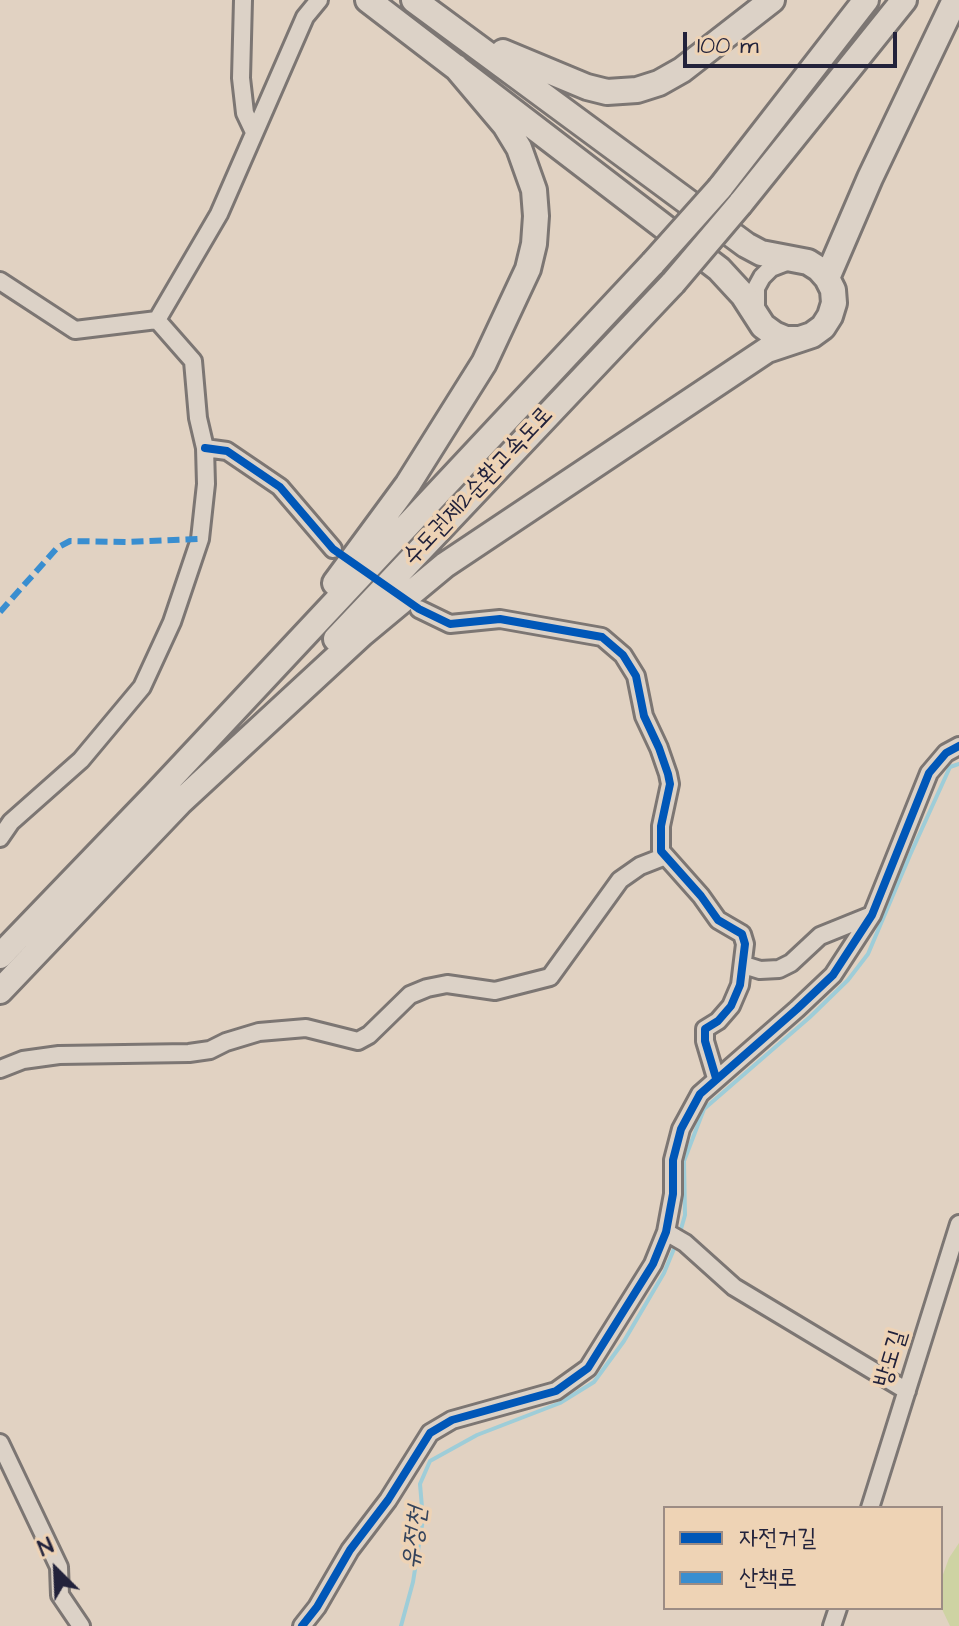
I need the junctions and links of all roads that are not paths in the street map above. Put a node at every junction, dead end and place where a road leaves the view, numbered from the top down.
1 (243, 0) edge
2 (319, 0) edge
3 (368, 0) edge
4 (414, 0) edge
5 (772, 0) edge
6 (866, 0) edge
7 (904, 0) edge
8 (955, 0) edge
9 (452, 29) junction
10 (456, 67) junction
11 (254, 132) junction
12 (795, 260) junction
13 (827, 278) junction
14 (0, 281) edge
15 (757, 314) junction
16 (157, 320) junction
17 (799, 339) junction
18 (205, 448) junction
19 (333, 549) dead end
20 (419, 609) dead end
21 (959, 746) edge
22 (154, 796) junction
23 (177, 805) junction
24 (0, 838) edge
25 (663, 857) junction
26 (872, 915) junction
27 (0, 956) edge
28 (744, 965) junction
29 (0, 991) edge
30 (0, 1069) edge
31 (716, 1078) junction
32 (959, 1224) edge
33 (666, 1232) junction
34 (907, 1391) junction
35 (0, 1443) edge
36 (871, 1506) edge
37 (81, 1626) edge
38 (302, 1626) edge

1 - 11 street
2 - 11 street
3 - 10 highway
4 - 9 highway
5 - 9 highway
6 - 22 highway, 수도권제2순환고속도로, bridge
7 - 23 highway, 수도권제2순환고속도로, bridge
8 - 13 highway
9 - 12 highway
10 - 15 highway
10 - 22 highway
11 - 16 street
12 - 13 highway
12 - 15 street
13 - 17 highway
14 - 16 street
15 - 17 highway
16 - 18 street
17 - 23 highway
18 - 19 street
18 - 24 street
20 - 25 street
21 - 26 street
22 - 27 highway, 수도권제2순환고속도로
23 - 29 highway, 수도권제2순환고속도로
25 - 28 street
25 - 30 street
26 - 28 street
26 - 31 street
28 - 31 street
31 - 33 street
32 - 34 street, 방도길
33 - 34 street
33 - 38 street
34 - 36 street, 방도길
35 - 37 street

